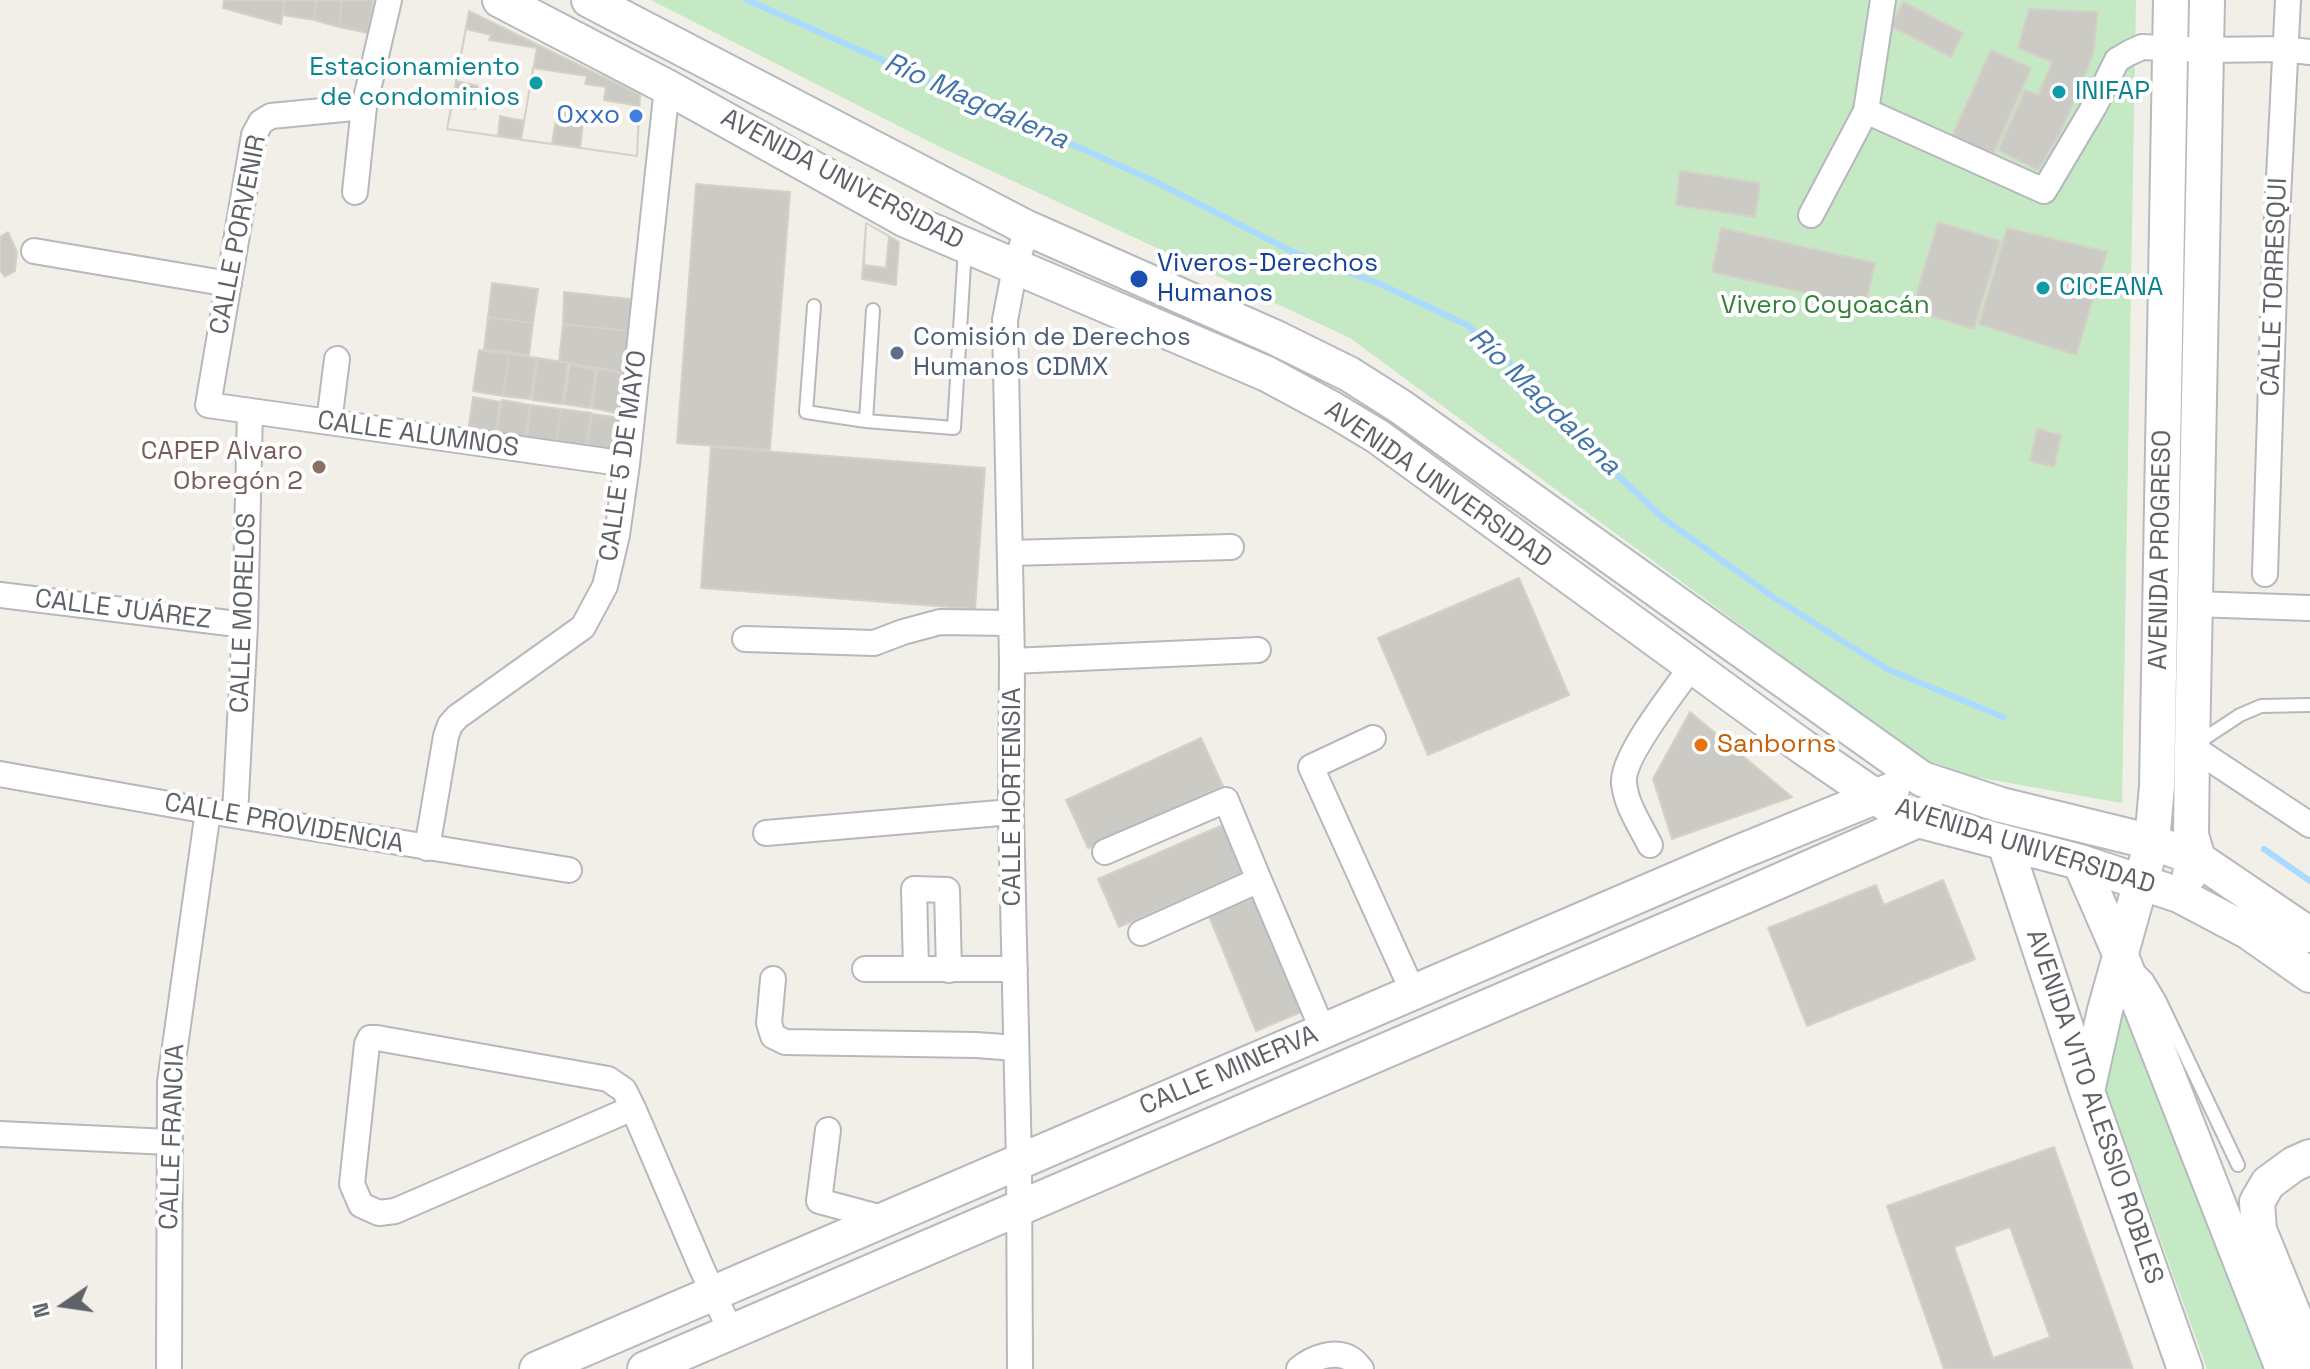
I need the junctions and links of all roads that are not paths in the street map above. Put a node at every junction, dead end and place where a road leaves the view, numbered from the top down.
1 (389, 0) edge
2 (500, 0) edge
3 (589, 0) edge
4 (1883, 0) edge
5 (2171, 0) edge
6 (2207, 0) edge
7 (2288, 0) edge
8 (2170, 48) junction
9 (2284, 49) junction
10 (2206, 50) junction
11 (2310, 52) edge
12 (667, 87) junction
13 (364, 107) junction
14 (1866, 111) junction
15 (355, 192) dead end
16 (1811, 215) dead end
17 (1027, 228) junction
18 (965, 245) junction
19 (34, 251) dead end
20 (1015, 268) junction
21 (2167, 283) junction
22 (229, 284) junction
23 (2202, 284) junction
24 (814, 306) dead end
25 (873, 310) dead end
26 (337, 359) dead end
27 (208, 405) joint
28 (250, 411) junction
29 (866, 421) junction
30 (329, 422) junction
31 (627, 464) junction
32 (1231, 547) dead end
33 (1010, 553) junction
34 (2265, 574) dead end
35 (0, 595) edge
36 (2194, 604) junction
37 (2310, 608) edge
38 (1011, 623) junction
39 (245, 625) junction
40 (745, 639) dead end
41 (1258, 650) dead end
42 (1012, 661) junction
43 (1692, 666) junction
44 (2310, 705) edge
45 (1373, 738) dead end
46 (2192, 747) junction
47 (0, 774) edge
48 (1922, 779) junction
49 (1961, 792) junction
50 (1874, 797) junction
51 (208, 811) junction
52 (1011, 812) junction
53 (235, 815) junction
54 (1918, 820) junction
55 (2310, 825) edge
56 (766, 833) dead end
57 (2152, 842) junction
58 (2005, 844) junction
59 (1650, 845) dead end
60 (427, 848) junction
61 (1105, 852) dead end
62 (1735, 854) junction
63 (2198, 859) junction
64 (2080, 862) junction
65 (569, 870) dead end
66 (1259, 880) junction
67 (2140, 883) junction
68 (1752, 893) junction
69 (2179, 895) junction
70 (1141, 933) dead end
71 (2310, 935) edge
72 (2121, 956) junction
73 (865, 969) dead end
74 (916, 969) junction
75 (1015, 969) junction
76 (949, 970) junction
77 (2310, 975) edge
78 (773, 979) dead end
79 (1413, 992) junction
80 (1323, 1031) junction
81 (1016, 1048) junction
82 (2087, 1091) junction
83 (633, 1108) junction
84 (828, 1130) dead end
85 (0, 1134) edge
86 (169, 1142) junction
87 (2310, 1157) edge
88 (1019, 1163) junction
89 (2238, 1165) dead end
90 (1019, 1207) junction
91 (886, 1219) junction
92 (713, 1293) junction
93 (731, 1332) junction
94 (2310, 1355) edge
95 (657, 1367) edge
96 (169, 1369) edge
97 (537, 1369) edge
98 (1020, 1369) edge
99 (1299, 1369) edge
100 (1361, 1369) edge
101 (2185, 1369) edge
102 (2283, 1369) edge

1 - 13 street
2 - 12 street, AVENIDA UNIVERSIDAD
3 - 17 street, AVENIDA UNIVERSIDAD
4 - 14 street
5 - 8 street, AVENIDA PROGRESO
6 - 10 street, AVENIDA PROGRESO
7 - 9 street, CALLE TORRESQUI
8 - 10 street
8 - 14 street
8 - 21 street, AVENIDA PROGRESO
9 - 10 street
9 - 11 street
9 - 34 street, CALLE TORRESQUI
10 - 23 street, AVENIDA PROGRESO
12 - 18 street, AVENIDA UNIVERSIDAD
12 - 31 street, CALLE 5 DE MAYO
13 - 15 street
13 - 22 street, CALLE PORVENIR
14 - 16 street
17 - 20 street, CALLE HORTENSIA
17 - 48 street, AVENIDA UNIVERSIDAD
18 - 20 street, AVENIDA UNIVERSIDAD
18 - 29 lane
19 - 22 street
20 - 33 street, CALLE HORTENSIA
20 - 43 street, AVENIDA UNIVERSIDAD
21 - 23 street
21 - 57 street, AVENIDA PROGRESO
22 - 27 street, CALLE PORVENIR
23 - 36 street, AVENIDA PROGRESO
24 - 29 lane
25 - 29 lane
26 - 30 street
27 - 28 street, CALLE ALUMNOS
28 - 30 street, CALLE ALUMNOS
28 - 39 street, CALLE MORELOS
30 - 31 street, CALLE ALUMNOS
31 - 60 street, CALLE 5 DE MAYO
32 - 33 street
33 - 38 street, CALLE HORTENSIA
35 - 39 street, CALLE JUÁREZ
36 - 37 street
36 - 46 street, AVENIDA PROGRESO
38 - 40 street
38 - 42 street, CALLE HORTENSIA
39 - 53 street, CALLE MORELOS
41 - 42 street
42 - 52 street, CALLE HORTENSIA
43 - 50 street, AVENIDA UNIVERSIDAD
43 - 59 street
44 - 46 lane
45 - 79 street
46 - 55 street
46 - 63 street, AVENIDA PROGRESO
47 - 51 street, CALLE PROVIDENCIA
48 - 49 street, AVENIDA UNIVERSIDAD
48 - 50 street, CALLE MINERVA
49 - 54 street, CALLE MINERVA
49 - 57 street, AVENIDA UNIVERSIDAD
50 - 54 street, AVENIDA UNIVERSIDAD
50 - 62 street, CALLE MINERVA
51 - 53 street, CALLE PROVIDENCIA
51 - 86 street, CALLE FRANCIA
52 - 56 street
52 - 75 street, CALLE HORTENSIA
53 - 60 street, CALLE PROVIDENCIA
54 - 58 street, AVENIDA UNIVERSIDAD
54 - 68 street, CALLE MINERVA
57 - 63 street, AVENIDA UNIVERSIDAD
57 - 67 street, AVENIDA PROGRESO
58 - 64 street, AVENIDA UNIVERSIDAD
58 - 82 street, AVENIDA VITO ALESSIO ROBLES
60 - 65 street, CALLE PROVIDENCIA
61 - 66 street
62 - 68 street
62 - 79 street, CALLE MINERVA
63 - 69 street
63 - 71 street, AVENIDA UNIVERSIDAD
64 - 67 street, AVENIDA UNIVERSIDAD
64 - 72 street
66 - 70 street
66 - 80 street
67 - 69 street, AVENIDA UNIVERSIDAD
67 - 72 street, AVENIDA PROGRESO
68 - 90 street, CALLE MINERVA
69 - 77 street, AVENIDA UNIVERSIDAD
72 - 82 street, AVENIDA PROGRESO
72 - 89 lane
72 - 102 street
73 - 74 street
74 - 76 street
74 - 76 street
75 - 76 street
75 - 81 street, CALLE HORTENSIA
78 - 81 street
79 - 80 street, CALLE MINERVA
80 - 88 street, CALLE MINERVA
81 - 88 street, CALLE HORTENSIA
82 - 101 street, AVENIDA VITO ALESSIO ROBLES
83 - 83 street
83 - 92 street
84 - 91 street
85 - 86 street
86 - 96 street, CALLE FRANCIA
87 - 94 street
88 - 90 street, CALLE HORTENSIA
88 - 91 street, CALLE MINERVA
90 - 93 street, CALLE MINERVA
90 - 98 street, CALLE HORTENSIA
91 - 92 street, CALLE MINERVA
92 - 93 street
92 - 97 street, CALLE MINERVA
93 - 95 street, CALLE MINERVA
99 - 100 street

